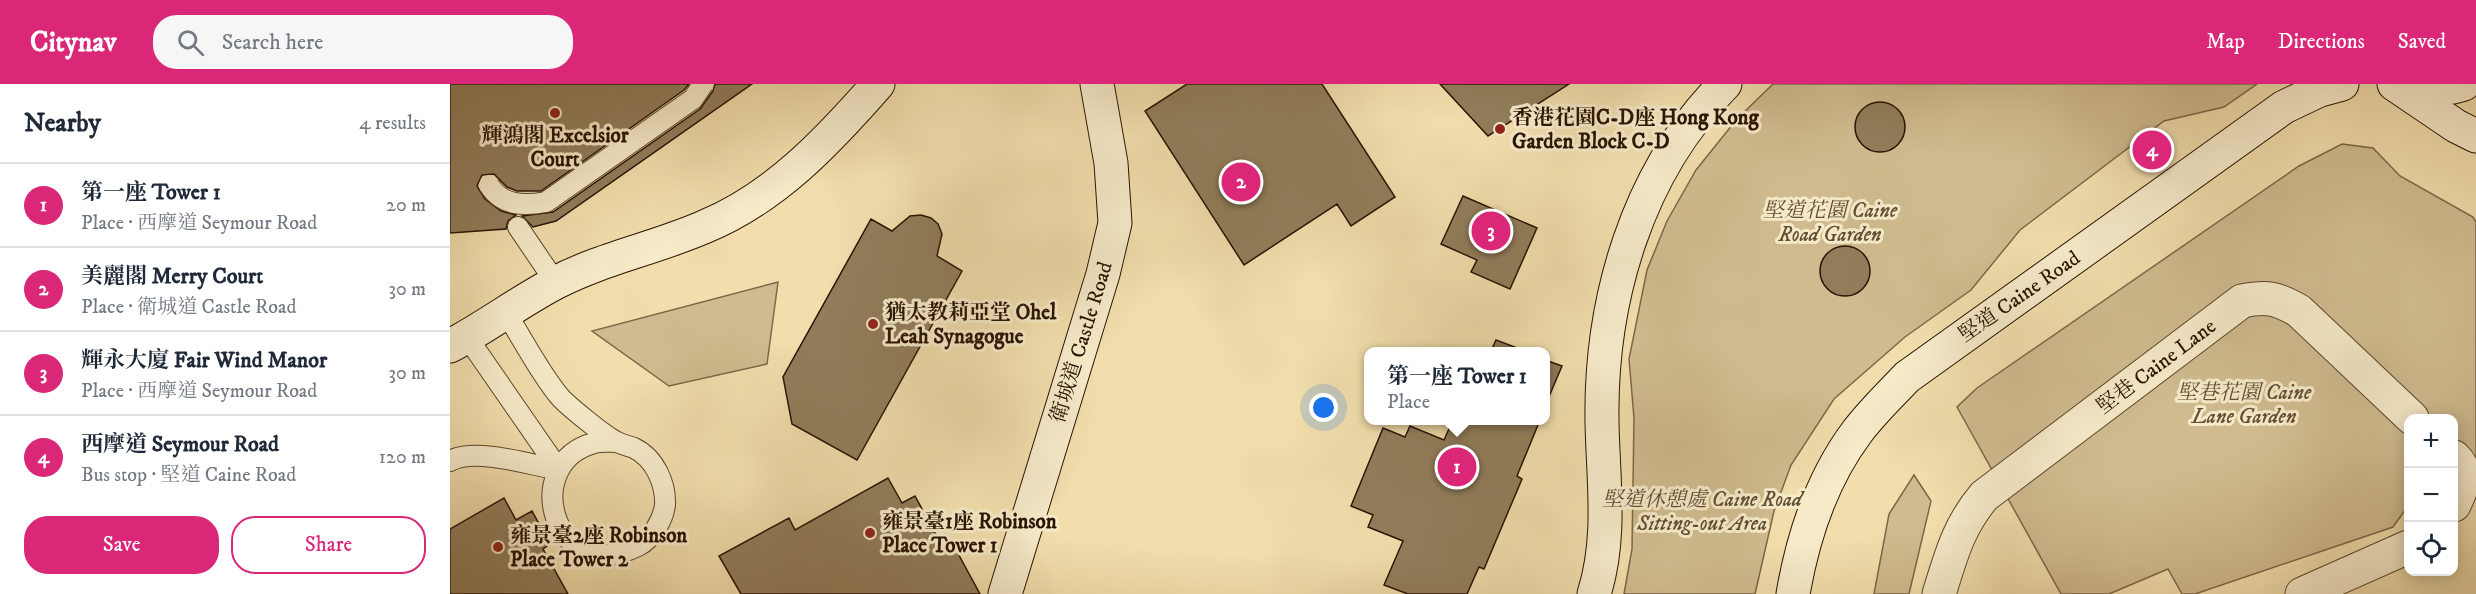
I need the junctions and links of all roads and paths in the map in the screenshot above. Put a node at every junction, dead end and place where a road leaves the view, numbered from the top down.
1 (703, 84) edge
2 (878, 84) edge
3 (1097, 84) edge
4 (1725, 84) edge
5 (2342, 84) edge
6 (2394, 84) edge
7 (2437, 84) edge
8 (2464, 84) edge
9 (2476, 136) edge
10 (489, 185) dead end
11 (518, 227) dead end
12 (556, 283) junction
13 (506, 313) junction
14 (458, 342) edge
15 (2408, 414) edge
16 (616, 442) junction
17 (450, 461) edge
18 (2458, 461) edge
19 (559, 470) junction
20 (2458, 494) edge
21 (2404, 549) edge
22 (1005, 594) edge
23 (1594, 594) edge
24 (1793, 594) edge
25 (1939, 594) edge
26 (2302, 594) edge

1 - 10 lane, bridge
2 - 12 street
3 - 22 street, 衛城道 Castle Road
4 - 23 street
5 - 24 street, 堅道 Caine Road
6 - 9 street
7 - 8 street
11 - 12 lane
12 - 13 street
13 - 14 street
13 - 16 lane
14 - 19 lane
15 - 25 street, 堅巷 Caine Lane
16 - 19 lane
16 - 19 lane
17 - 19 lane
18 - 20 street
21 - 26 street

